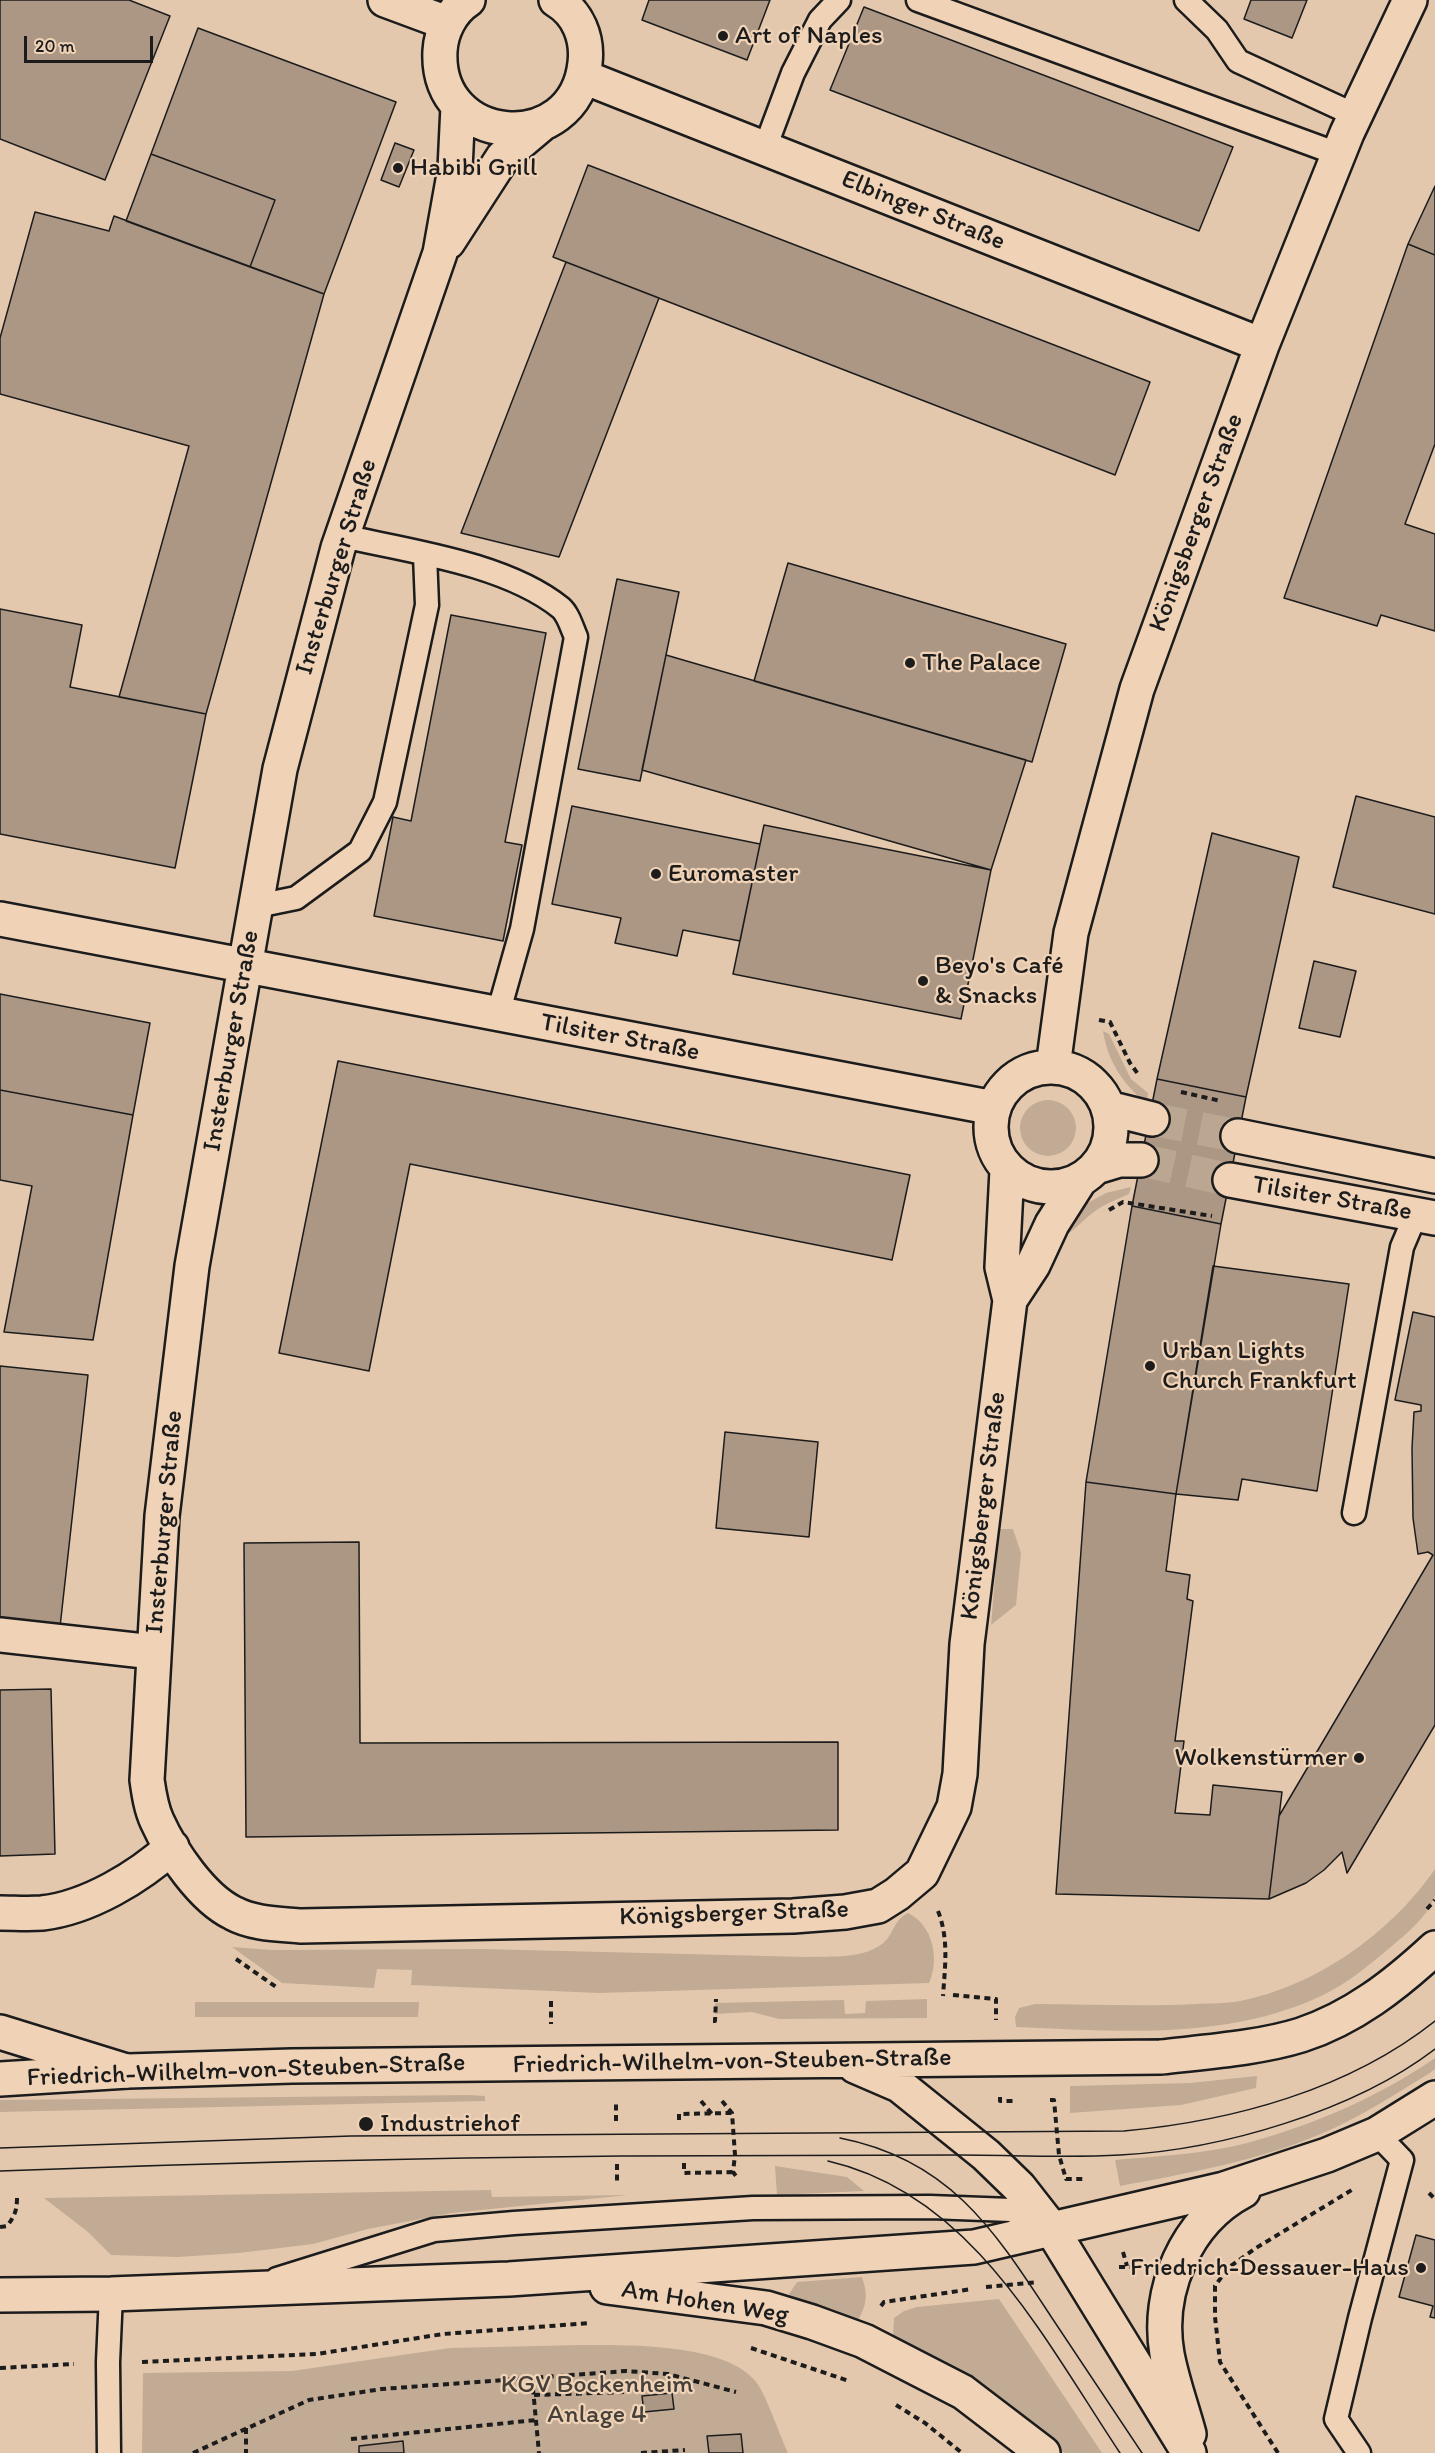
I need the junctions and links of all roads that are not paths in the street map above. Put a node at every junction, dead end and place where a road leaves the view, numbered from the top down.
1 (385, 0) edge
2 (556, 0) edge
3 (839, 0) edge
4 (918, 0) edge
5 (1186, 0) edge
6 (1410, 0) edge
7 (457, 11) edge
8 (578, 14) edge
9 (584, 77) junction
10 (458, 106) junction
11 (1355, 115) junction
12 (542, 125) junction
13 (765, 148) junction
14 (1338, 154) junction
15 (440, 253) junction
16 (1262, 345) junction
17 (342, 536) junction
18 (425, 555) junction
19 (257, 906) junction
20 (0, 919) edge
21 (246, 965) junction
22 (498, 1014) junction
23 (1053, 1067) junction
24 (994, 1108) junction
25 (1108, 1108) junction
26 (1152, 1119) tunnel mouth
27 (1238, 1137) tunnel mouth
28 (1141, 1160) tunnel mouth
29 (1007, 1170) junction
30 (1088, 1173) junction
31 (1435, 1176) edge
32 (1230, 1180) tunnel mouth
33 (1425, 1216) edge
34 (1010, 1300) junction
35 (1354, 1513) dead end
36 (0, 1635) edge
37 (153, 1652) junction
38 (172, 1846) junction
39 (0, 1913) edge
40 (1435, 1948) edge
41 (0, 2032) edge
42 (843, 2060) junction
43 (128, 2071) junction
44 (0, 2079) edge
45 (1435, 2098) edge
46 (1377, 2134) junction
47 (1282, 2171) junction
48 (1051, 2228) junction
49 (509, 2279) junction
50 (247, 2289) junction
51 (111, 2294) junction
52 (0, 2295) edge
53 (110, 2453) edge
54 (1043, 2453) edge
55 (1189, 2453) edge
56 (1194, 2453) edge
57 (1359, 2453) edge

1 - 7 street
2 - 8 street, Insterburger Straße
3 - 13 lane
4 - 14 lane
5 - 11 lane
6 - 11 street, Königsberger Straße
7 - 10 street, Insterburger Straße
8 - 9 street, Insterburger Straße
9 - 12 street, Insterburger Straße
9 - 13 street, Elbinger Straße
10 - 12 street, Insterburger Straße
10 - 15 street, Insterburger Straße
11 - 14 street, Königsberger Straße
12 - 15 street, Insterburger Straße
13 - 16 street, Elbinger Straße
14 - 16 street, Königsberger Straße
15 - 17 street, Insterburger Straße
16 - 23 street, Königsberger Straße
17 - 18 lane
17 - 19 street, Insterburger Straße
18 - 19 lane
18 - 22 lane
19 - 21 street, Insterburger Straße
20 - 21 street, Tilsiter Straße
21 - 22 street, Tilsiter Straße
21 - 37 street, Insterburger Straße
22 - 24 street, Tilsiter Straße
23 - 24 street
23 - 25 street
24 - 29 street
25 - 26 street
25 - 30 street
27 - 31 street, Tilsiter Straße
28 - 30 street
29 - 30 street
29 - 34 street, Königsberger Straße
30 - 34 street, Königsberger Straße
32 - 33 street, Tilsiter Straße
33 - 35 lane
34 - 38 street, Königsberger Straße
36 - 37 street
37 - 38 street, Insterburger Straße
38 - 39 street
40 - 42 street, Friedrich-Wilhelm-von-Steuben-Straße
41 - 43 street
42 - 43 street, Friedrich-Wilhelm-von-Steuben-Straße
42 - 48 street
43 - 44 street, Friedrich-Wilhelm-von-Steuben-Straße
45 - 46 street
46 - 47 street
46 - 57 lane
47 - 48 street
47 - 56 street
48 - 49 street
48 - 50 lane
48 - 55 street
49 - 50 street
49 - 54 street, Am Hohen Weg
50 - 51 street
51 - 52 street
51 - 53 lane

